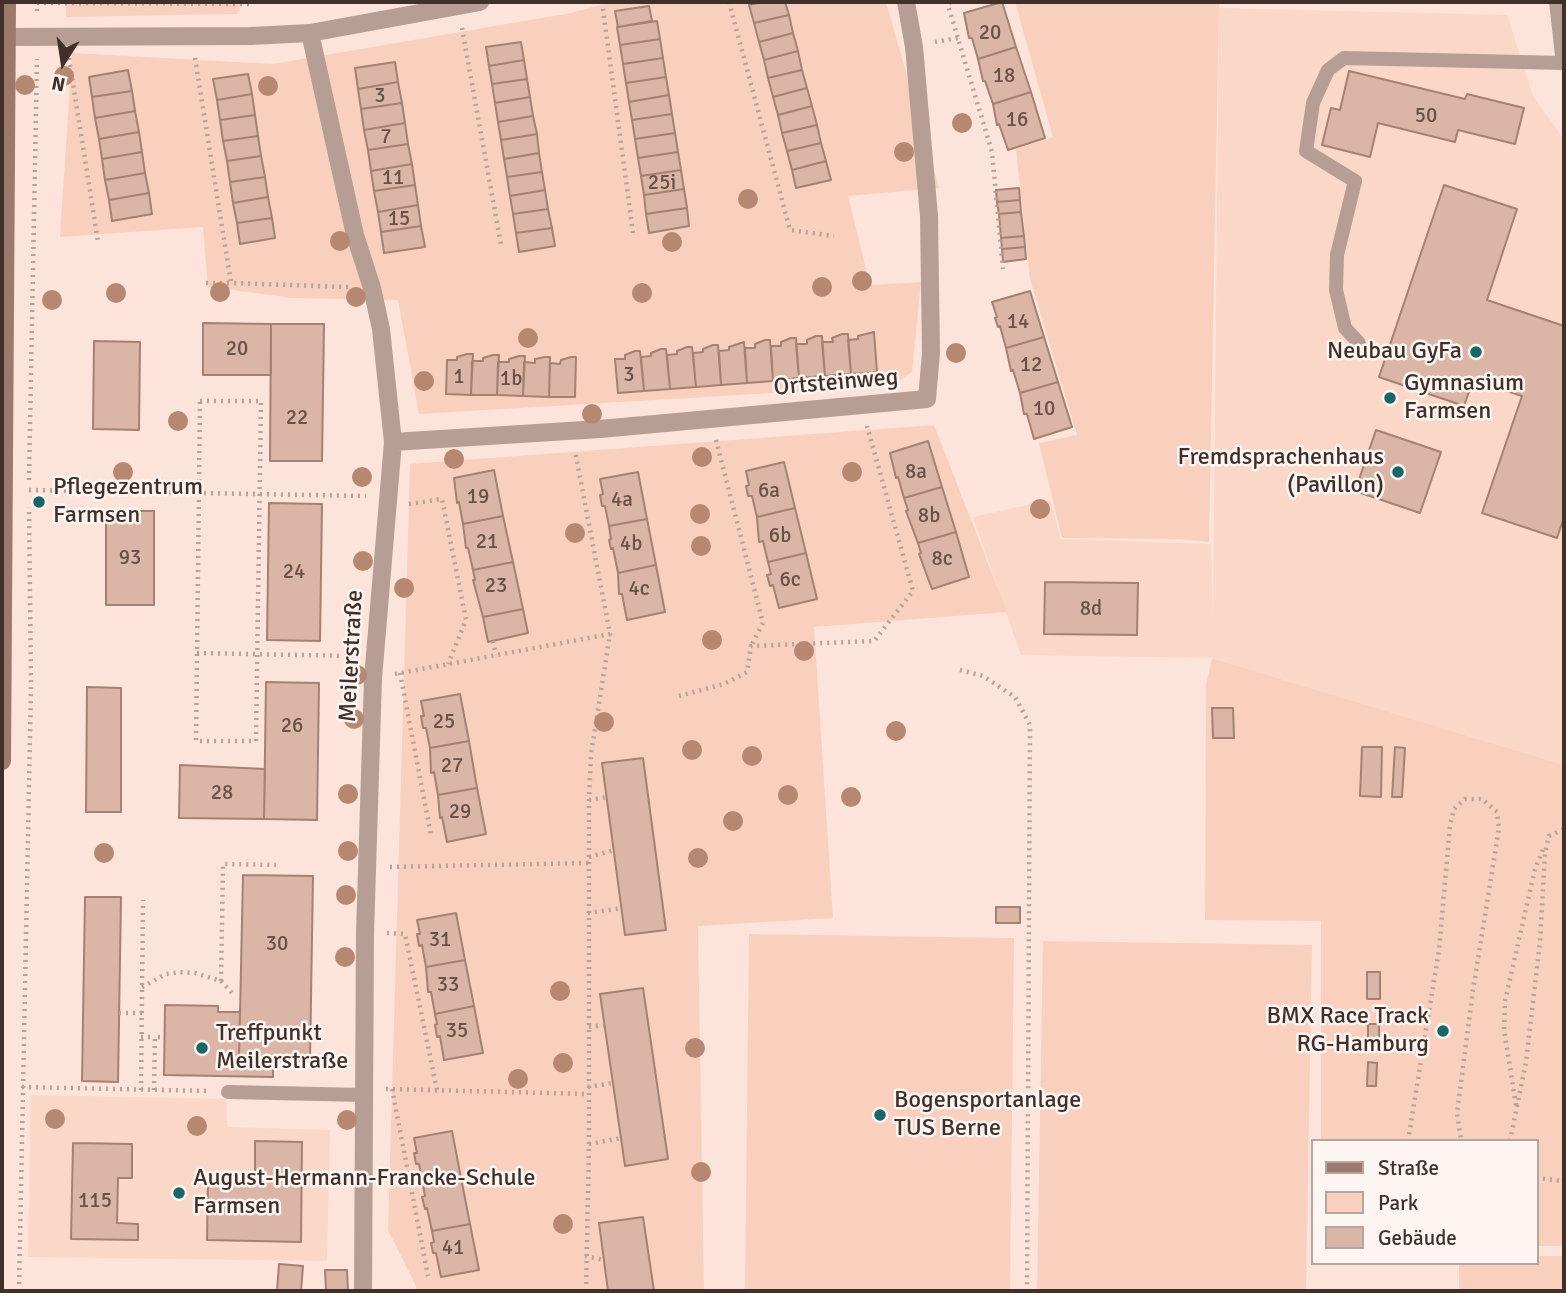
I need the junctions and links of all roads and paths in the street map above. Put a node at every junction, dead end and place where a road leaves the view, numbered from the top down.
1 (7, 2) edge
2 (37, 2) edge
3 (480, 2) edge
4 (603, 2) edge
5 (729, 2) edge
6 (906, 2) edge
7 (950, 2) edge
8 (1558, 2) edge
9 (249, 5) dead end
10 (458, 6) junction
11 (310, 33) junction
12 (66, 36) junction
13 (6, 37) junction
14 (37, 37) junction
15 (191, 37) junction
16 (1564, 55) edge
17 (1564, 63) edge
18 (633, 233) dead end
19 (834, 236) dead end
20 (98, 242) dead end
21 (501, 245) dead end
22 (1003, 270) dead end
23 (206, 283) dead end
24 (231, 283) junction
25 (372, 288) junction
26 (1359, 343) dead end
27 (861, 405) junction
28 (711, 419) junction
29 (571, 431) junction
30 (393, 442) junction
31 (29, 490) junction
32 (199, 494) junction
33 (259, 495) junction
34 (388, 501) junction
35 (3, 614) edge
36 (610, 634) junction
37 (493, 641) dead end
38 (751, 646) junction
39 (197, 653) junction
40 (257, 654) junction
41 (496, 655) junction
42 (374, 656) junction
43 (448, 664) junction
44 (960, 670) dead end
45 (400, 673) junction
46 (373, 678) junction
47 (679, 696) dead end
48 (2, 761) edge
49 (607, 797) dead end
50 (589, 800) junction
51 (1564, 829) edge
52 (431, 835) dead end
53 (1549, 836) junction
54 (614, 850) dead end
55 (589, 857) junction
56 (588, 863) junction
57 (275, 865) dead end
58 (368, 867) junction
59 (143, 900) dead end
60 (622, 908) dead end
61 (588, 913) junction
62 (365, 933) junction
63 (221, 981) junction
64 (142, 987) junction
65 (235, 996) dead end
66 (119, 1013) dead end
67 (142, 1013) junction
68 (604, 1025) dead end
69 (589, 1027) junction
70 (141, 1037) junction
71 (155, 1037) junction
72 (164, 1037) dead end
73 (613, 1083) dead end
74 (22, 1087) junction
75 (588, 1087) junction
76 (392, 1089) junction
77 (141, 1090) junction
78 (154, 1090) junction
79 (437, 1090) junction
80 (364, 1091) junction
81 (228, 1092) joint
82 (588, 1094) junction
83 (1517, 1109) junction
84 (621, 1138) dead end
85 (1408, 1139) edge
86 (1461, 1139) edge
87 (1510, 1139) edge
88 (589, 1144) junction
89 (1564, 1176) edge
90 (1538, 1178) edge
91 (585, 1256) junction
92 (604, 1260) dead end
93 (428, 1276) dead end
94 (19, 1291) edge
95 (363, 1291) edge
96 (586, 1291) edge
97 (1027, 1291) edge

1 - 13 main road
2 - 9 path
2 - 14 path
3 - 10 street
4 - 18 path
5 - 19 path
6 - 27 street, Ortsteinweg
7 - 22 path
8 - 16 street
10 - 11 street
10 - 21 path
11 - 15 street
11 - 25 street, Meilerstraße
12 - 14 street
12 - 15 street
12 - 20 path
13 - 14 street
13 - 35 main road
14 - 31 path
15 - 24 path
17 - 26 lane
23 - 24 path
24 - 25 path
25 - 30 street, Meilerstraße
27 - 28 street, Ortsteinweg
27 - 38 path
28 - 29 street, Ortsteinweg
28 - 38 path
29 - 30 street, Ortsteinweg
29 - 36 path
30 - 34 street, Meilerstraße
31 - 32 path
31 - 74 path
32 - 33 path
32 - 33 path
32 - 39 path
33 - 34 path
33 - 40 path
34 - 42 street, Meilerstraße
34 - 43 path
35 - 48 main road
36 - 41 path
36 - 50 path
37 - 41 path
38 - 47 path
39 - 40 path
39 - 40 path
40 - 42 path
41 - 43 path
42 - 46 street, Meilerstraße
43 - 45 path
44 - 97 path
45 - 46 path
45 - 52 path
46 - 58 street, Meilerstraße
49 - 50 path
50 - 55 path
51 - 53 path
53 - 83 path
53 - 83 path
54 - 55 path
55 - 56 path
56 - 58 path
56 - 61 path
57 - 63 path
58 - 62 street, Meilerstraße
59 - 64 path
60 - 61 path
61 - 69 path
62 - 79 path
62 - 80 street, Meilerstraße
63 - 64 path
63 - 65 path
64 - 67 path
66 - 67 path
67 - 70 path
68 - 69 path
69 - 75 path
70 - 71 path
70 - 77 path
71 - 72 path
71 - 78 path
73 - 75 path
74 - 77 path
74 - 94 path
75 - 82 path
76 - 79 path
76 - 80 path
76 - 93 path
77 - 78 path
78 - 81 path
79 - 82 path
80 - 81 lane
80 - 95 street, Meilerstraße
82 - 88 path
83 - 87 path
84 - 88 path
85 - 86 path
88 - 91 path
89 - 90 path
91 - 92 path
91 - 96 path

